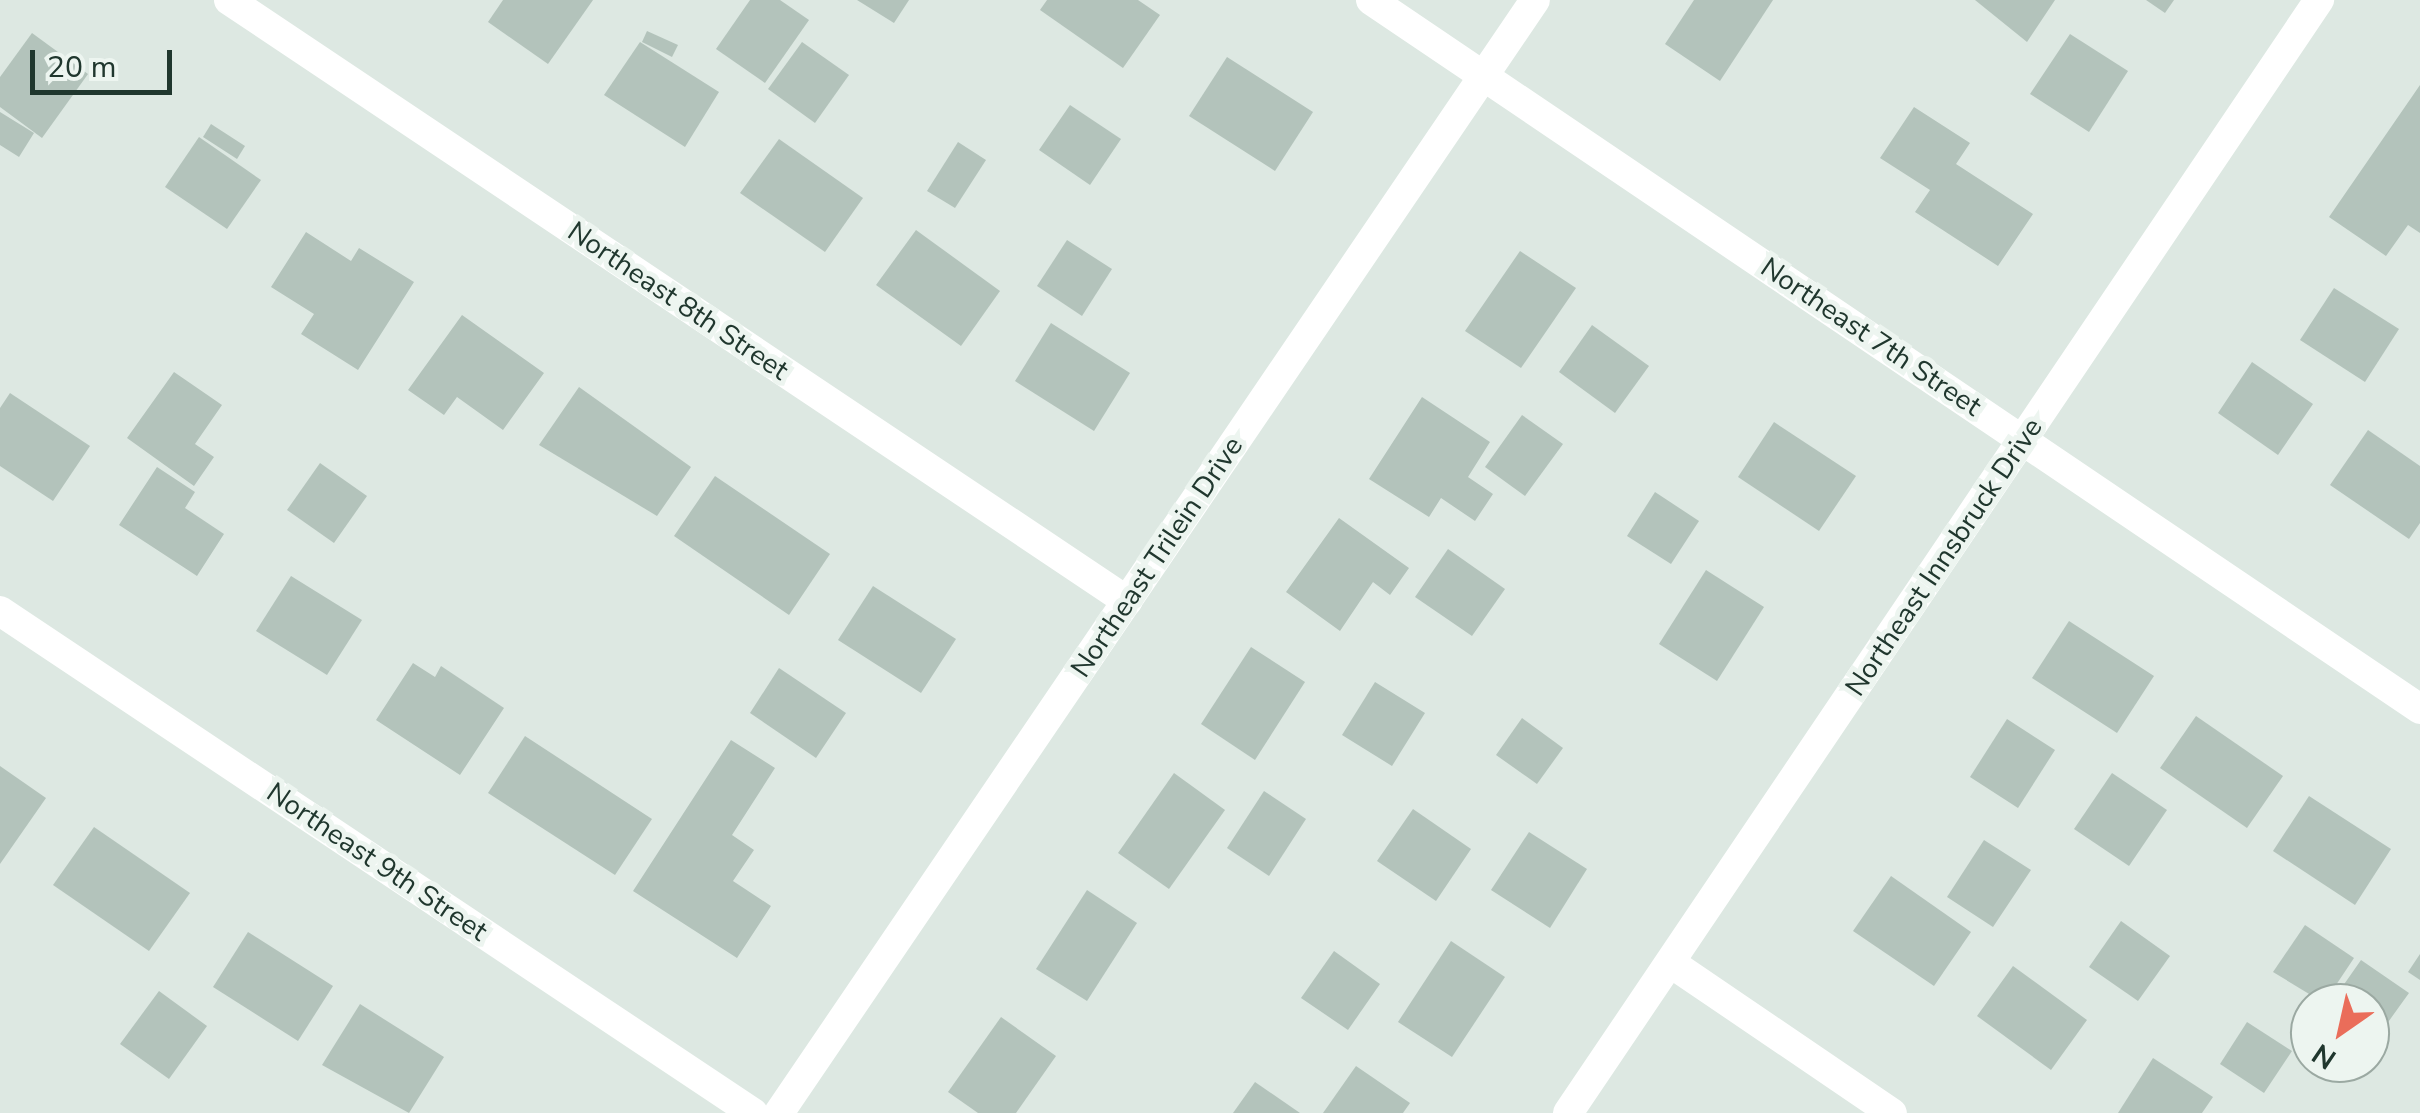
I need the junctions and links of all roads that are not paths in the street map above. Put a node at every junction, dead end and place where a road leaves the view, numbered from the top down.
1 (230, 0) edge
2 (1371, 0) edge
3 (1535, 0) edge
4 (2319, 0) edge
5 (1483, 76) junction
6 (2022, 440) junction
7 (1127, 601) junction
8 (0, 611) edge
9 (2420, 708) edge
10 (1671, 963) junction
11 (753, 1113) edge
12 (779, 1113) edge
13 (1568, 1113) edge
14 (1892, 1113) edge

1 - 7 street, Northeast 8th Street
2 - 5 street, Northeast 7th Street
3 - 5 street, Northeast Trilein Drive
4 - 6 street, Northeast Innsbruck Drive
5 - 6 street, Northeast 7th Street
5 - 7 street, Northeast Trilein Drive
6 - 9 street, Northeast 7th Street
6 - 10 street, Northeast Innsbruck Drive
7 - 12 street, Northeast Trilein Drive
8 - 11 street, Northeast 9th Street
10 - 13 street, Northeast Innsbruck Drive
10 - 14 street

